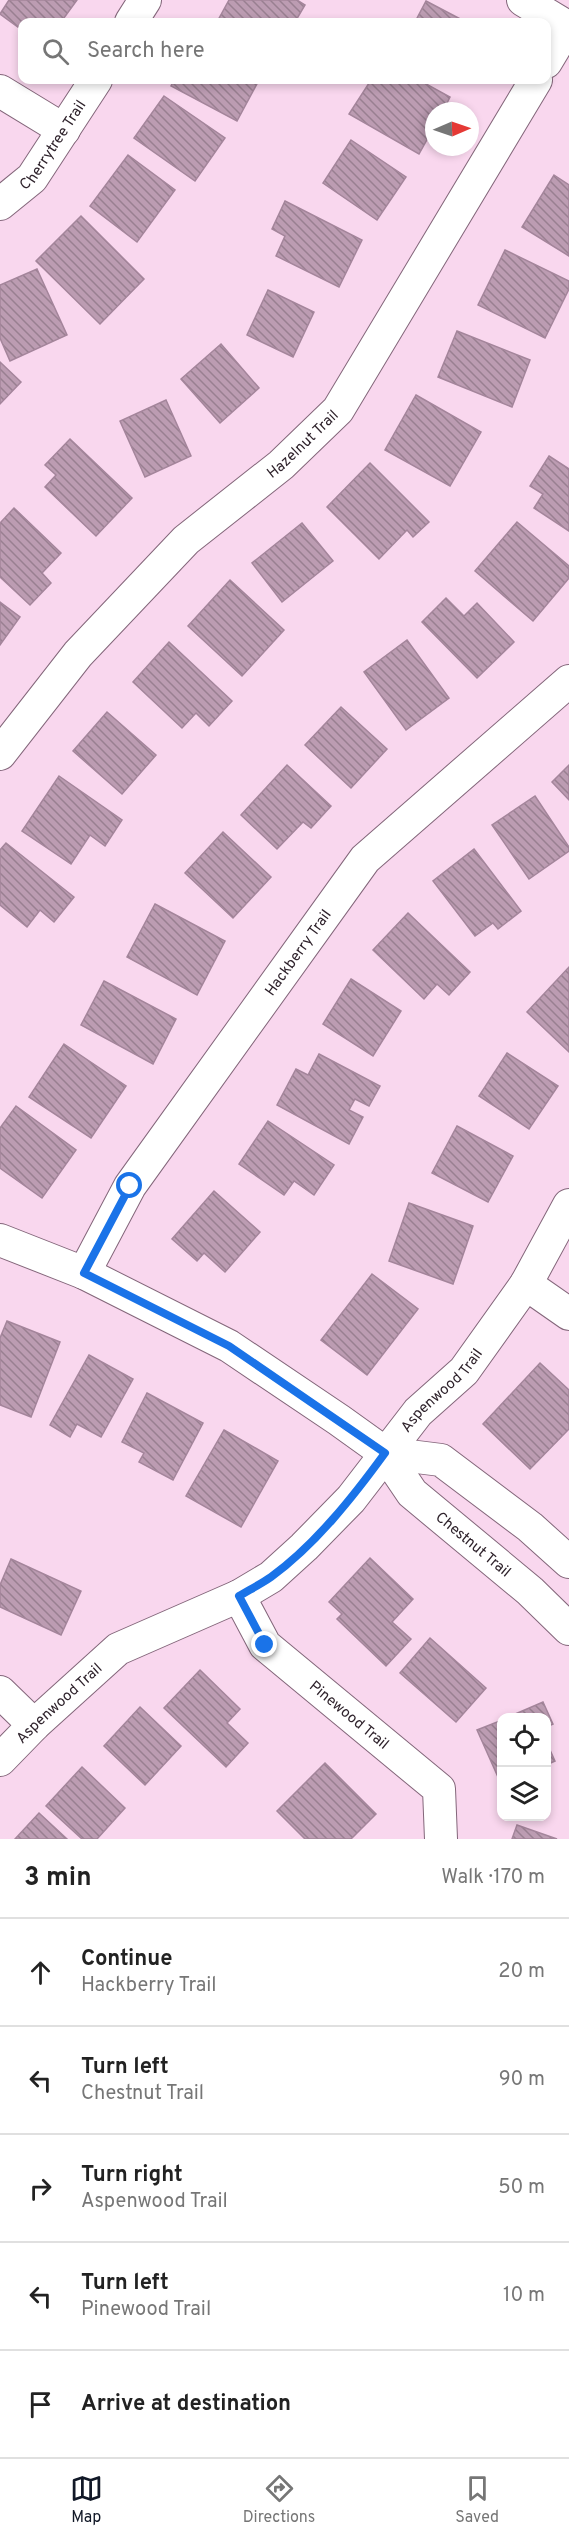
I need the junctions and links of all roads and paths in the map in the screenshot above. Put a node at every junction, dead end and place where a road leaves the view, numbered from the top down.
1 (145, 0) edge
2 (523, 0) edge
3 (134, 18) edge
4 (568, 28) edge
5 (551, 54) edge
6 (93, 84) edge
7 (534, 84) edge
8 (0, 92) edge
9 (64, 130) junction
10 (0, 204) edge
11 (569, 681) edge
12 (0, 754) edge
13 (569, 1205) edge
14 (0, 1240) edge
15 (84, 1273) junction
16 (526, 1284) junction
17 (569, 1314) edge
18 (385, 1453) junction
19 (569, 1562) edge
20 (239, 1596) junction
21 (569, 1629) edge
22 (0, 1692) edge
23 (34, 1725) junction
24 (0, 1760) edge
25 (441, 1839) edge

1 - 3 street
2 - 4 street
4 - 5 street
6 - 9 street, Cherrytree Trail
7 - 12 street, Hazelnut Trail
8 - 9 street
9 - 10 street, Cherrytree Trail
11 - 15 street, Hackberry Trail
13 - 16 street, Aspenwood Trail
14 - 15 street, Chestnut Trail
15 - 18 street, Chestnut Trail
16 - 17 street
16 - 18 street, Aspenwood Trail
18 - 19 street, Chestnut Trail
18 - 20 street, Aspenwood Trail
18 - 21 street, Chestnut Trail
20 - 23 street, Aspenwood Trail
20 - 25 street, Pinewood Trail
22 - 23 street
23 - 24 street, Aspenwood Trail

